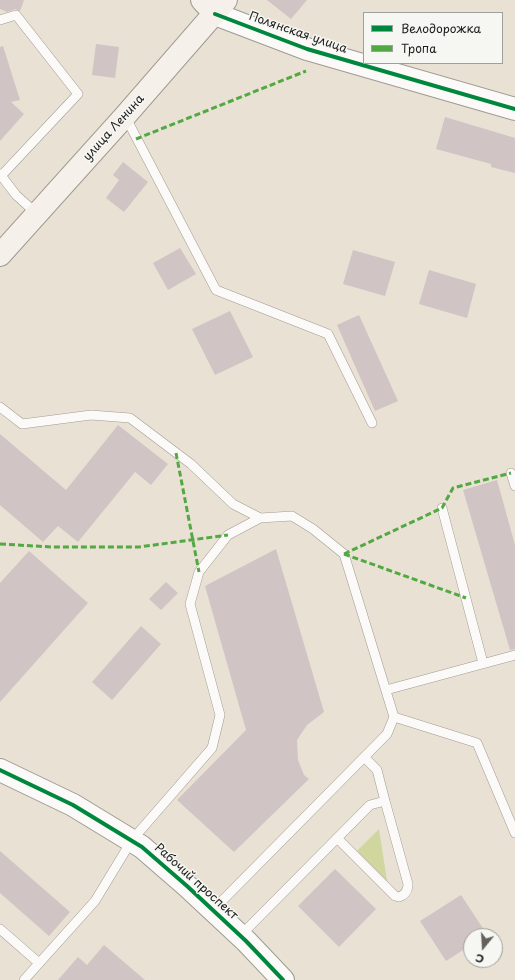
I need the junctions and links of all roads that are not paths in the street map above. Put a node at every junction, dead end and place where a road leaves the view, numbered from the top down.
1 (214, 5) edge
2 (0, 20) edge
3 (515, 109) edge
4 (125, 116) junction
5 (1, 175) edge
6 (36, 214) junction
7 (0, 255) edge
8 (0, 408) edge
9 (372, 423) dead end
10 (511, 473) dead end
11 (515, 486) edge
12 (442, 508) dead end
13 (260, 518) junction
14 (515, 655) edge
15 (483, 663) junction
16 (386, 690) junction
17 (394, 717) junction
18 (364, 757) junction
19 (0, 770) edge
20 (385, 801) junction
21 (515, 833) edge
22 (337, 838) junction
23 (132, 840) junction
24 (213, 910) junction
25 (0, 930) edge
26 (240, 936) junction
27 (39, 963) junction
28 (24, 980) edge
29 (283, 980) edge

1 - 3 street, Полянская улица
1 - 4 main road, улица Ленина
2 - 5 lane
4 - 6 main road, улица Ленина
4 - 9 lane
5 - 6 lane
6 - 7 main road, улица Ленина
8 - 13 lane
10 - 11 lane
12 - 15 lane
13 - 16 lane
13 - 23 lane
14 - 15 lane
15 - 16 lane
16 - 17 lane
17 - 18 lane
17 - 21 lane
18 - 20 lane
18 - 24 lane
19 - 23 street, Рабочий проспект
20 - 22 lane
20 - 22 lane
22 - 26 lane
23 - 24 street, Рабочий проспект
23 - 27 lane
24 - 26 street, Рабочий проспект
25 - 27 lane
26 - 29 street, Рабочий проспект
27 - 28 lane

